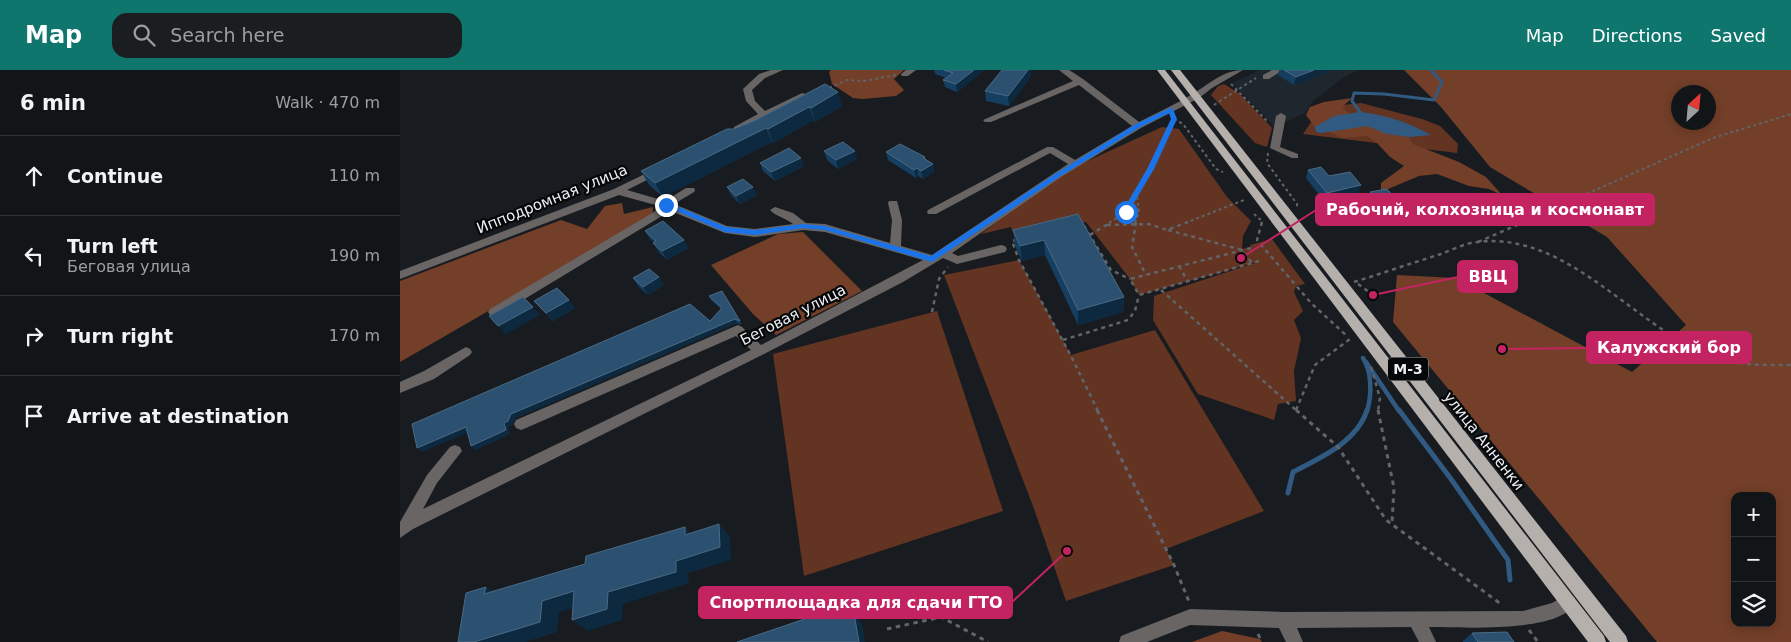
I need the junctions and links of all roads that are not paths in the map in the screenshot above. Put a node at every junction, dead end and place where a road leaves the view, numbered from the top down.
1 (779, 70) edge
2 (1063, 70) edge
3 (1161, 70) edge
4 (1175, 70) edge
5 (1238, 70) edge
6 (1279, 70) edge
7 (1263, 74) edge
8 (1080, 81) junction
9 (819, 88) edge
10 (1191, 99) junction
11 (764, 115) junction
12 (1281, 116) dead end
13 (988, 120) dead end
14 (1138, 126) junction
15 (730, 133) edge
16 (1295, 156) dead end
17 (670, 164) edge
18 (1076, 164) junction
19 (690, 190) dead end
20 (618, 191) junction
21 (893, 203) dead end
22 (666, 205) junction
23 (775, 210) dead end
24 (932, 212) dead end
25 (803, 226) junction
26 (896, 248) junction
27 (1001, 249) dead end
28 (938, 256) junction
29 (400, 275) edge
30 (494, 312) edge
31 (760, 351) junction
32 (466, 352) dead end
33 (400, 388) edge
34 (521, 424) dead end
35 (455, 451) dead end
36 (404, 527) edge
37 (1568, 602) junction
38 (1415, 619) junction
39 (1284, 620) junction
40 (1127, 642) edge
41 (1295, 642) edge
42 (1428, 642) edge
43 (1598, 642) edge
44 (1620, 642) edge

1 - 11 street
2 - 8 street
3 - 10 main road, улица Анненки / М-3
4 - 10 main road, улица Анненки / М-3
5 - 10 street, Беговая улица
6 - 7 street
8 - 13 street
8 - 14 street
9 - 11 street
10 - 14 street, Беговая улица
10 - 37 main road, улица Анненки / М-3
10 - 44 main road, улица Анненки / М-3
11 - 15 street
12 - 16 street
14 - 18 street, Беговая улица
17 - 20 street, Ипподромная улица
18 - 24 street
18 - 28 street, Беговая улица
19 - 22 street
20 - 22 street
20 - 29 street, Ипподромная улица
21 - 26 street
22 - 25 street
22 - 30 street
23 - 25 street
25 - 26 street
26 - 28 street
27 - 28 street
28 - 31 street, Беговая улица
31 - 34 street
31 - 36 street, Беговая улица
32 - 33 street
35 - 36 street
37 - 38 street
37 - 43 main road, улица Анненки / М-3
38 - 39 street
38 - 42 street
39 - 40 street
39 - 41 street

